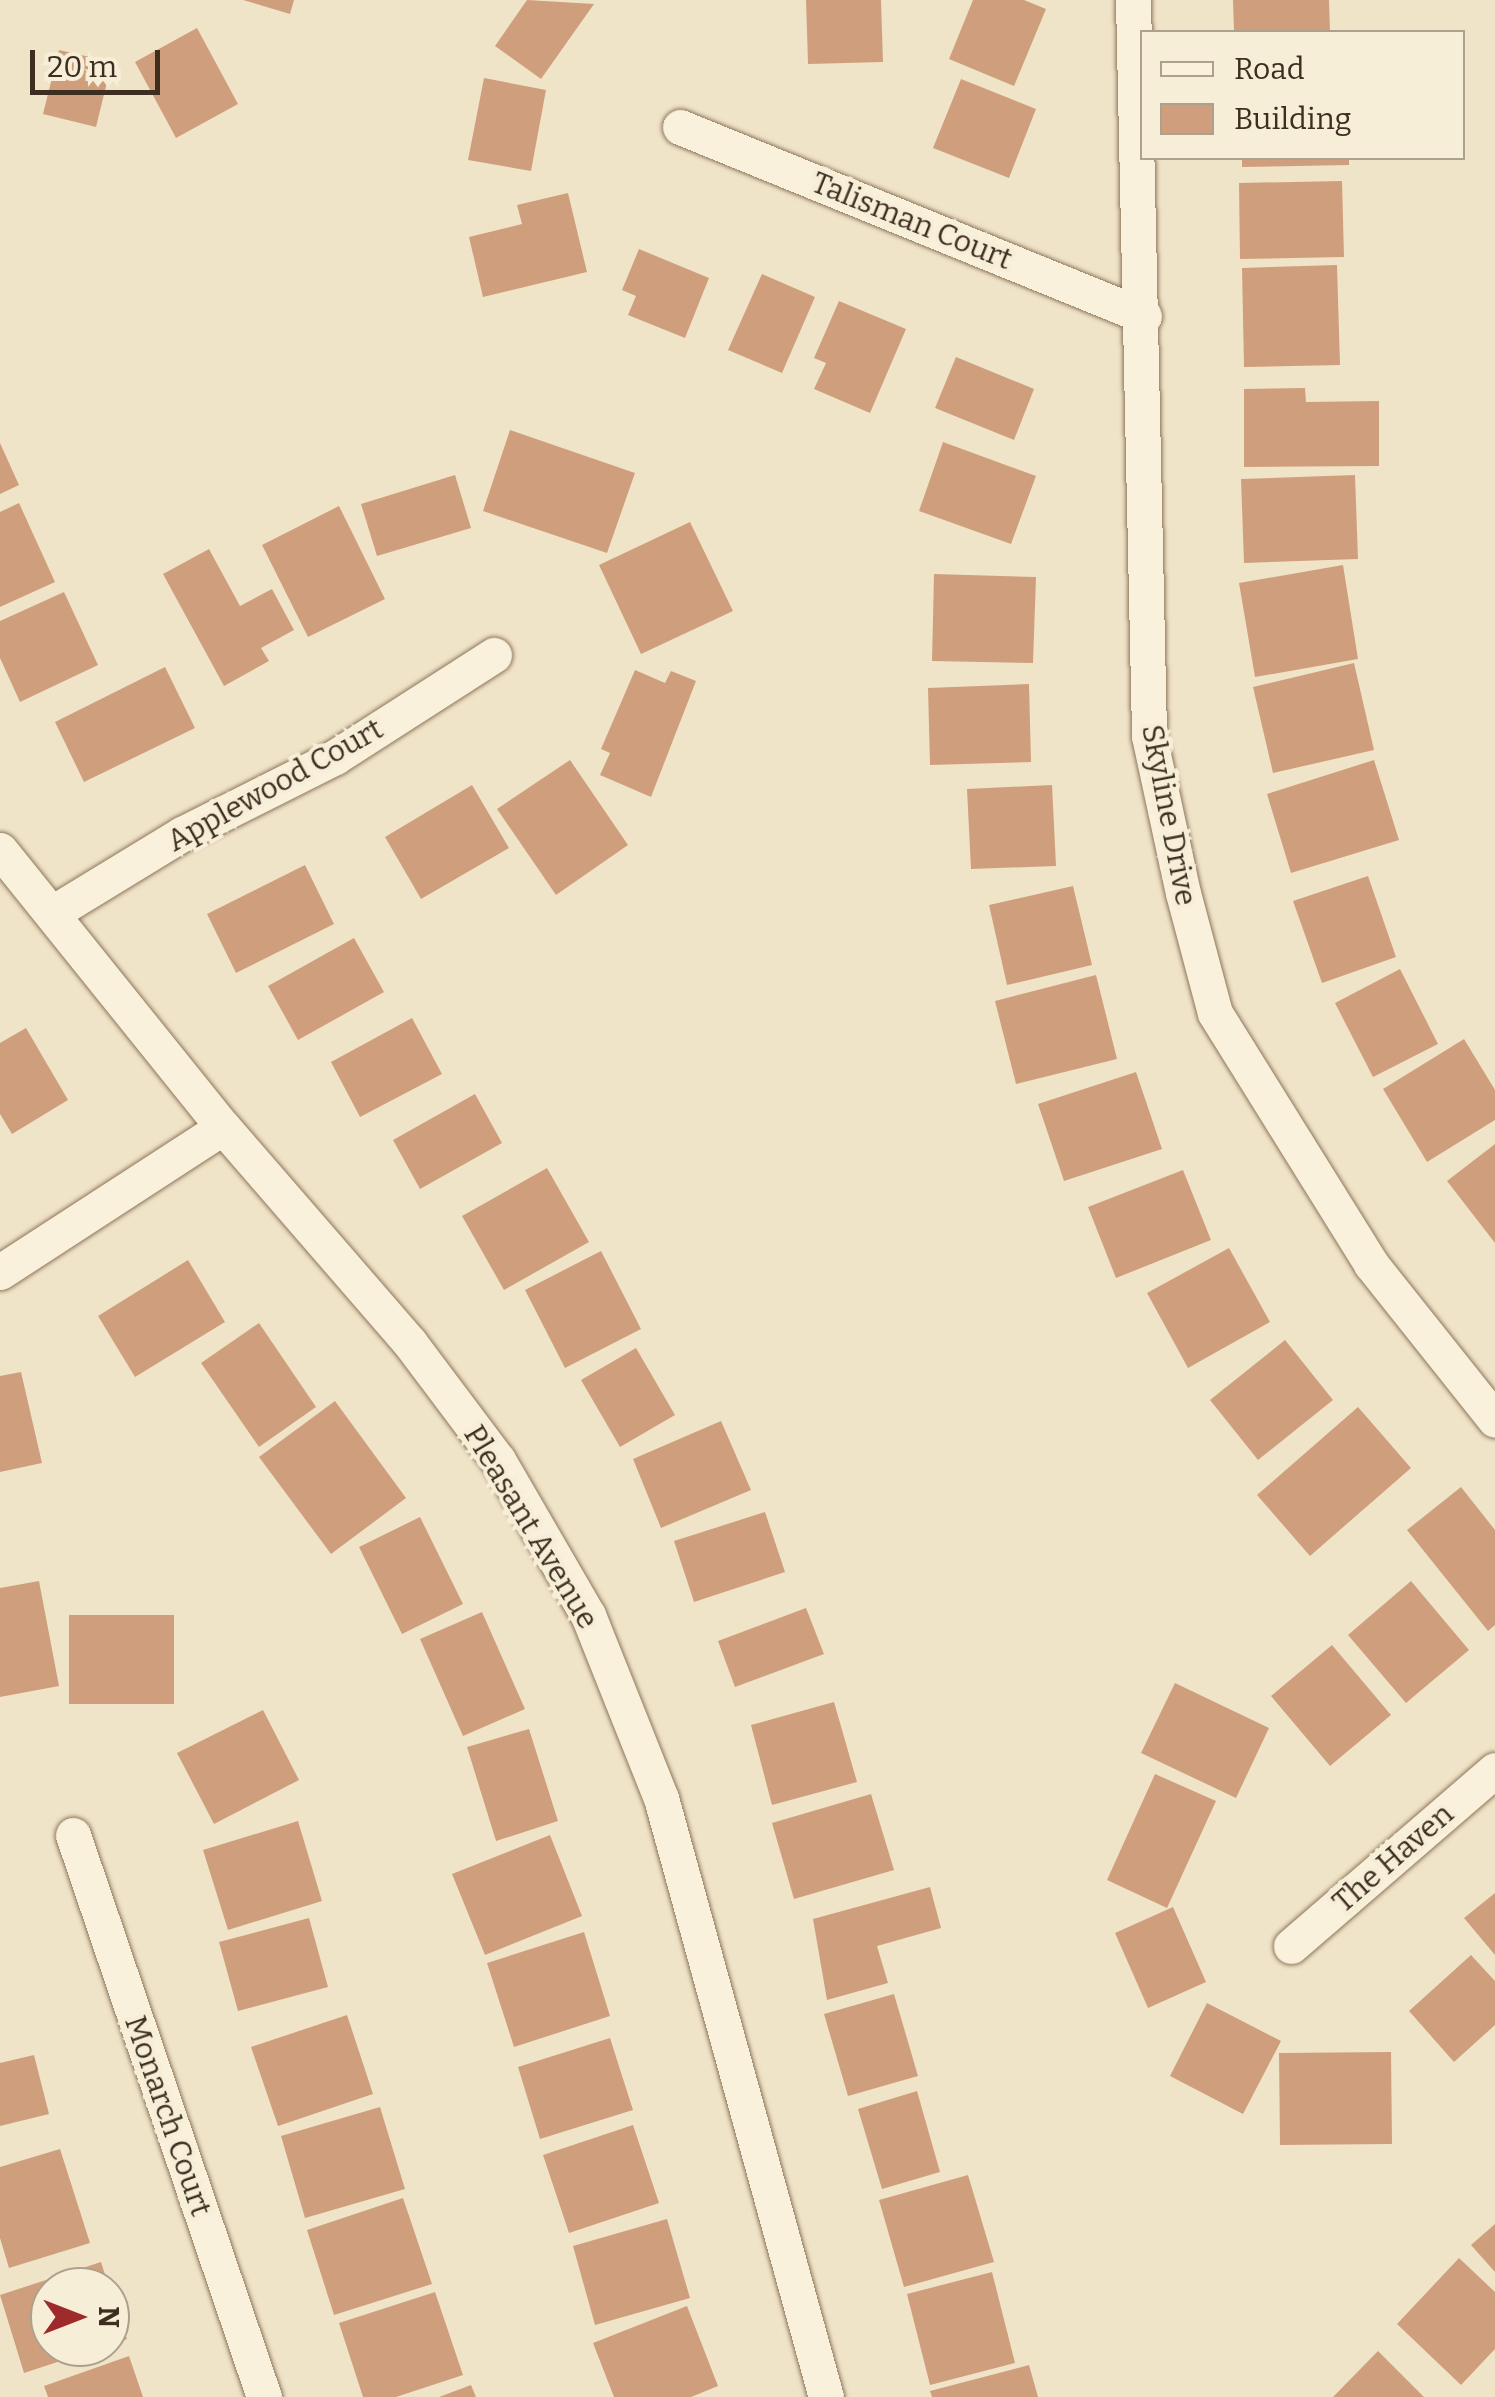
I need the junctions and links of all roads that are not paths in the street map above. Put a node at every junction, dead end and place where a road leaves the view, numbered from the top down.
1 (1133, 0) edge
2 (680, 126) dead end
3 (1144, 316) junction
4 (494, 656) dead end
5 (0, 850) edge
6 (54, 912) junction
7 (222, 1128) junction
8 (0, 1272) edge
9 (1495, 1420) edge
10 (1495, 1770) edge
11 (73, 1836) dead end
12 (1290, 1946) dead end
13 (264, 2397) edge
14 (826, 2397) edge

1 - 3 street, Skyline Drive
2 - 3 street, Talisman Court
3 - 9 street, Skyline Drive
4 - 6 street, Applewood Court
5 - 6 street, Pleasant Avenue
6 - 7 street, Pleasant Avenue
7 - 8 street
7 - 14 street, Pleasant Avenue
10 - 12 street, The Haven
11 - 13 street, Monarch Court

